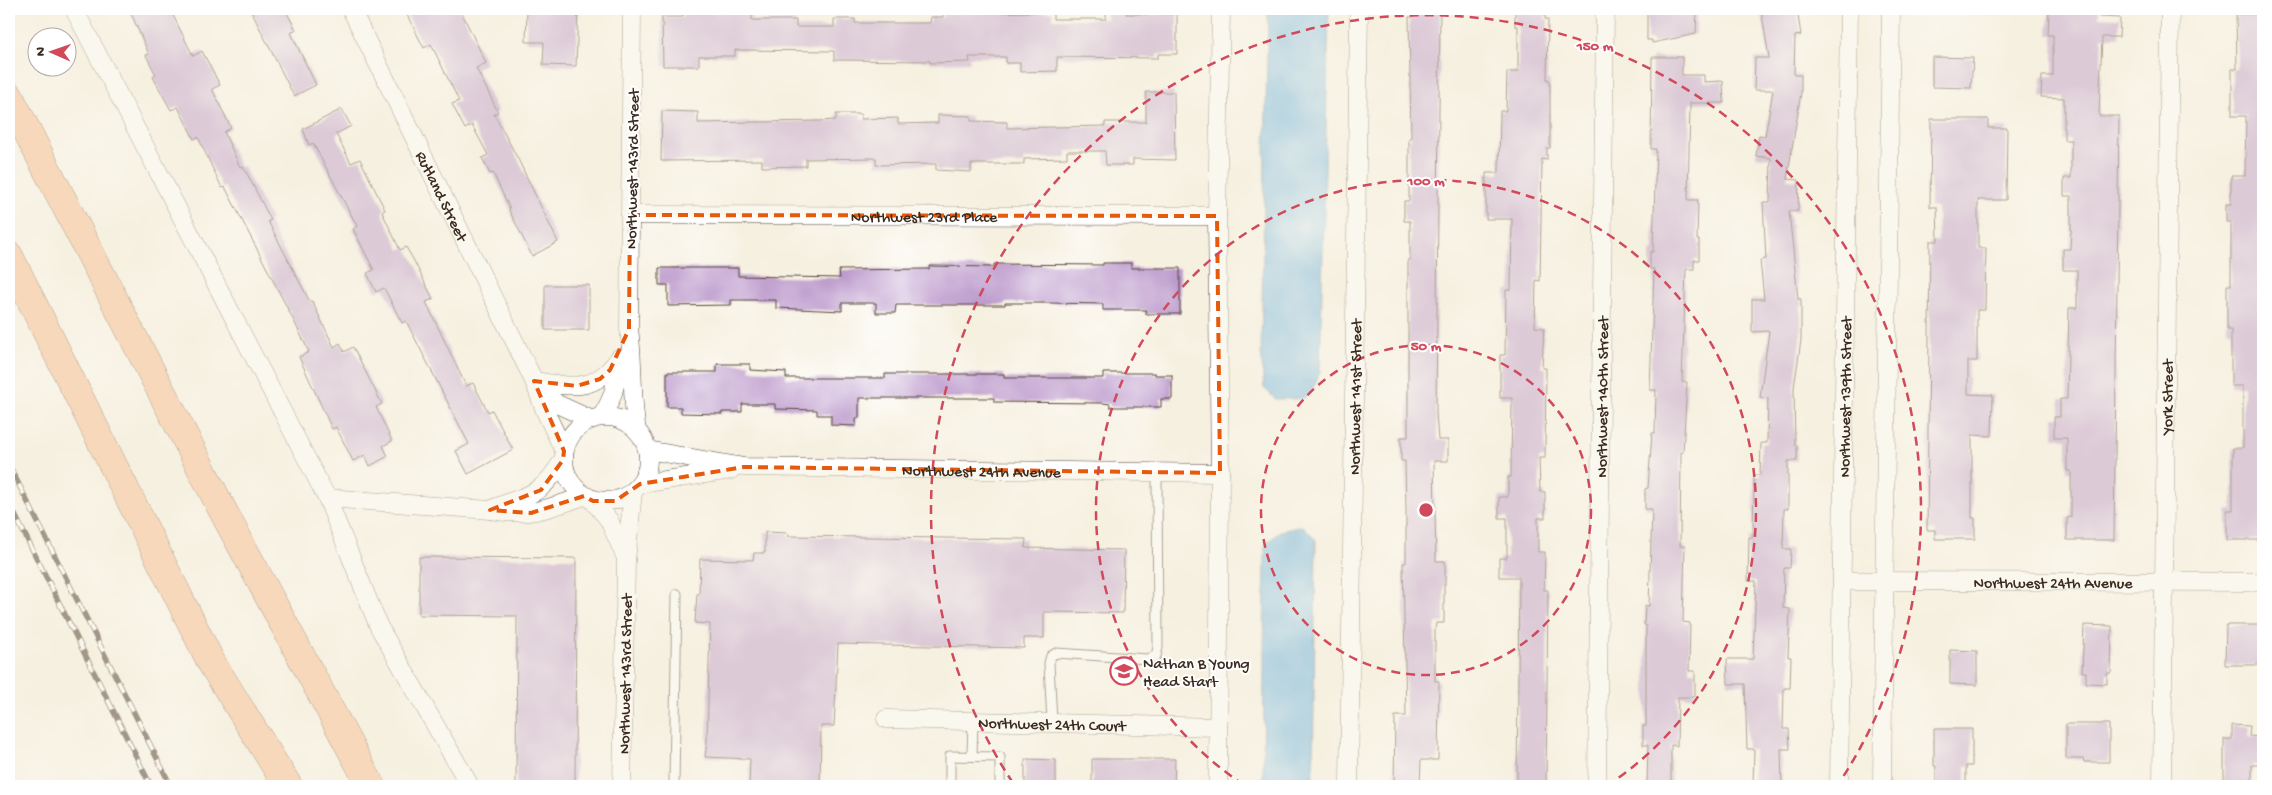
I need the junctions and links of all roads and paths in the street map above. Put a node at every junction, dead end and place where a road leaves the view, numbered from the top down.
1 (74, 9) edge
2 (351, 9) edge
3 (632, 9) edge
4 (1221, 9) edge
5 (1359, 9) edge
6 (1605, 9) edge
7 (1849, 9) edge
8 (1891, 9) edge
9 (2170, 9) edge
10 (9, 96) edge
11 (630, 215) junction
12 (1217, 216) junction
13 (9, 256) edge
14 (629, 330) junction
15 (619, 358) junction
16 (534, 381) junction
17 (596, 418) junction
18 (637, 431) junction
19 (647, 450) junction
20 (564, 456) junction
21 (744, 467) junction
22 (1157, 472) junction
23 (1220, 473) junction
24 (637, 487) junction
25 (328, 498) junction
26 (589, 499) junction
27 (490, 510) junction
28 (626, 561) junction
29 (1842, 581) junction
30 (1884, 581) junction
31 (2263, 582) edge
32 (2163, 583) junction
33 (677, 594) dead end
34 (886, 719) dead end
35 (973, 721) junction
36 (1052, 723) junction
37 (1218, 727) junction
38 (972, 755) junction
39 (288, 786) edge
40 (371, 786) edge
41 (470, 786) edge
42 (622, 786) edge
43 (674, 786) edge
44 (950, 786) edge
45 (1000, 786) edge
46 (1218, 786) edge
47 (1348, 786) edge
48 (1597, 786) edge
49 (1839, 786) edge
50 (1882, 786) edge
51 (2162, 786) edge

1 - 25 street
2 - 16 street, Rutland Street
3 - 11 street, Northwest 143rd Street
4 - 12 street
5 - 47 street, Northwest 141st Street
6 - 48 street, Northwest 140th Street
7 - 29 street, Northwest 139th Street
8 - 30 street
9 - 32 street, York Street
10 - 40 main road
11 - 12 street, Northwest 23rd Place
11 - 14 street, Northwest 143rd Street
12 - 23 street
13 - 39 main road
14 - 15 street, Northwest 143rd Street
14 - 18 street, Northwest 143rd Street
15 - 16 street
15 - 17 street, Northwest 143rd Street
16 - 17 street, Rutland Street
16 - 20 street, Rutland Street
17 - 18 street
17 - 20 street
18 - 19 street
19 - 21 street, Northwest 24th Avenue
19 - 24 street
20 - 26 street
20 - 27 street
21 - 22 street, Northwest 24th Avenue
21 - 24 street, Northwest 24th Avenue
22 - 23 street, Northwest 24th Avenue
22 - 36 lane
23 - 37 street
24 - 26 street
24 - 28 street, Northwest 143rd Street
25 - 27 street
25 - 41 street
26 - 27 street
26 - 28 street, Northwest 143rd Street
28 - 42 street, Northwest 143rd Street
29 - 30 street, Northwest 24th Avenue
29 - 49 street, Northwest 139th Street
30 - 32 street, Northwest 24th Avenue
30 - 50 street
31 - 32 street, Northwest 24th Avenue
32 - 51 street, York Street
33 - 43 lane
34 - 35 street, Northwest 24th Court
35 - 36 street, Northwest 24th Court
35 - 38 lane
36 - 37 street, Northwest 24th Court
37 - 46 street
38 - 44 lane
38 - 45 lane

